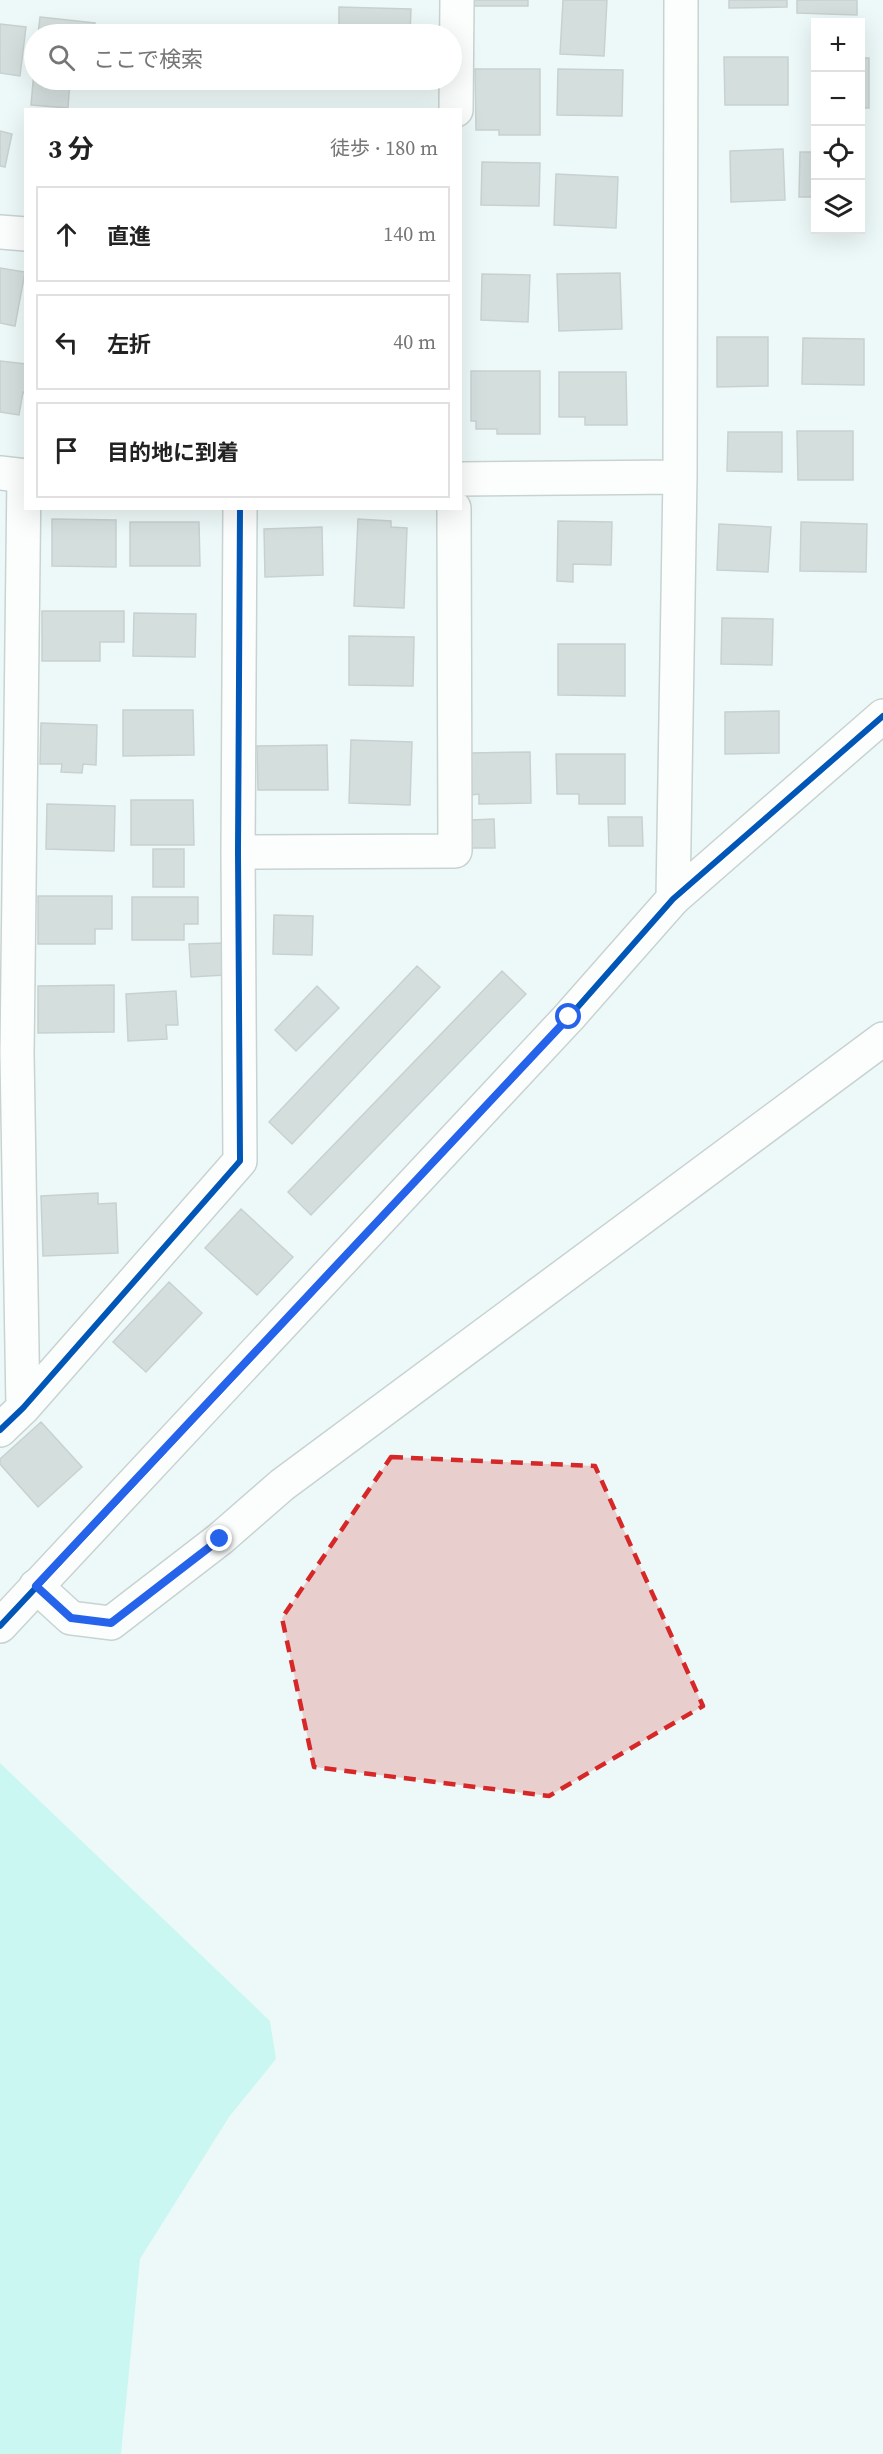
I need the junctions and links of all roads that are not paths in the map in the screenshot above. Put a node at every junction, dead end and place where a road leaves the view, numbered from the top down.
1 (457, 0) edge
2 (681, 0) edge
3 (457, 24) edge
4 (456, 90) edge
5 (456, 108) edge
6 (0, 232) edge
7 (24, 234) edge
8 (16, 475) edge
9 (681, 477) junction
10 (462, 479) edge
11 (240, 510) edge
12 (454, 510) edge
13 (883, 716) edge
14 (238, 852) junction
15 (673, 899) junction
16 (883, 1039) edge
17 (9, 1054) edge
18 (11, 1419) edge
19 (36, 1586) junction
20 (0, 1626) edge

1 - 3 street
2 - 9 street
4 - 5 street
6 - 7 street
8 - 17 street
9 - 10 street
9 - 15 street
11 - 14 street
12 - 14 street
13 - 15 street
14 - 18 street
15 - 19 street
16 - 19 street
17 - 18 street
19 - 20 street

